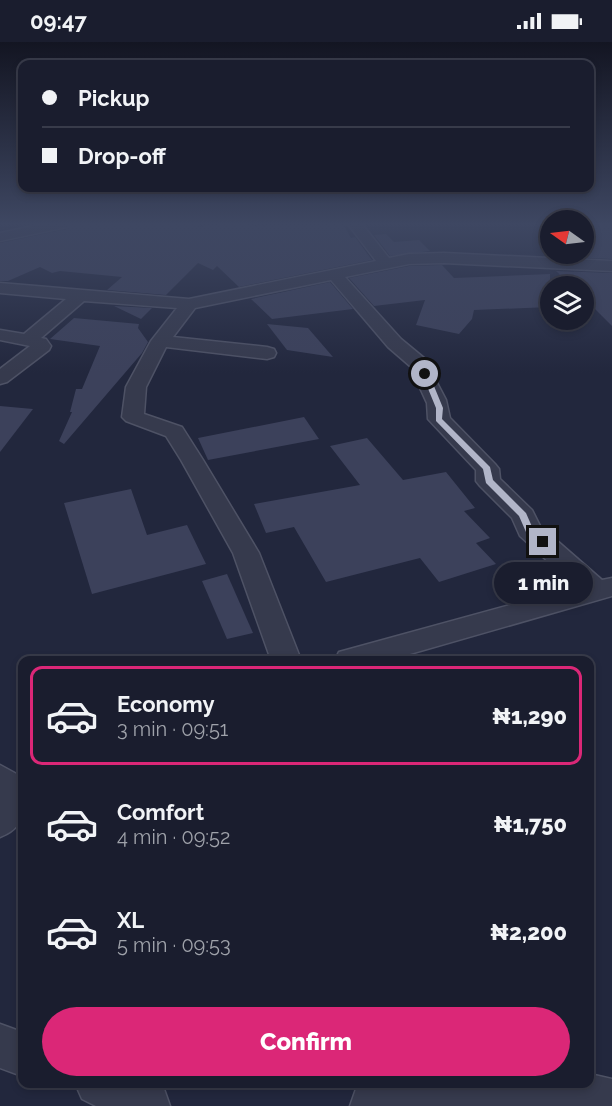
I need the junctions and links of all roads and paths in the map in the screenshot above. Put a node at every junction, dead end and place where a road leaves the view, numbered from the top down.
1 (334, 274) joint
2 (0, 288) edge
3 (81, 295) junction
4 (189, 304) junction
5 (0, 335) edge
6 (29, 339) junction
7 (160, 341) junction
8 (267, 352) dead end
9 (0, 378) edge
10 (604, 589) edge
11 (285, 656) edge
12 (364, 656) edge
13 (0, 1046) edge
14 (18, 1053) edge
15 (109, 1088) edge
16 (393, 1088) edge
17 (416, 1088) edge
18 (446, 1088) edge
19 (612, 1102) edge
20 (147, 1106) edge
21 (373, 1106) edge
22 (427, 1106) edge

1 - 4 street
1 - 10 street
2 - 3 street
3 - 4 street
3 - 6 street
4 - 7 street
5 - 6 street
6 - 9 street
7 - 8 street
7 - 11 street
10 - 12 street
13 - 14 street
15 - 20 street
16 - 21 street
17 - 22 street
18 - 19 street

